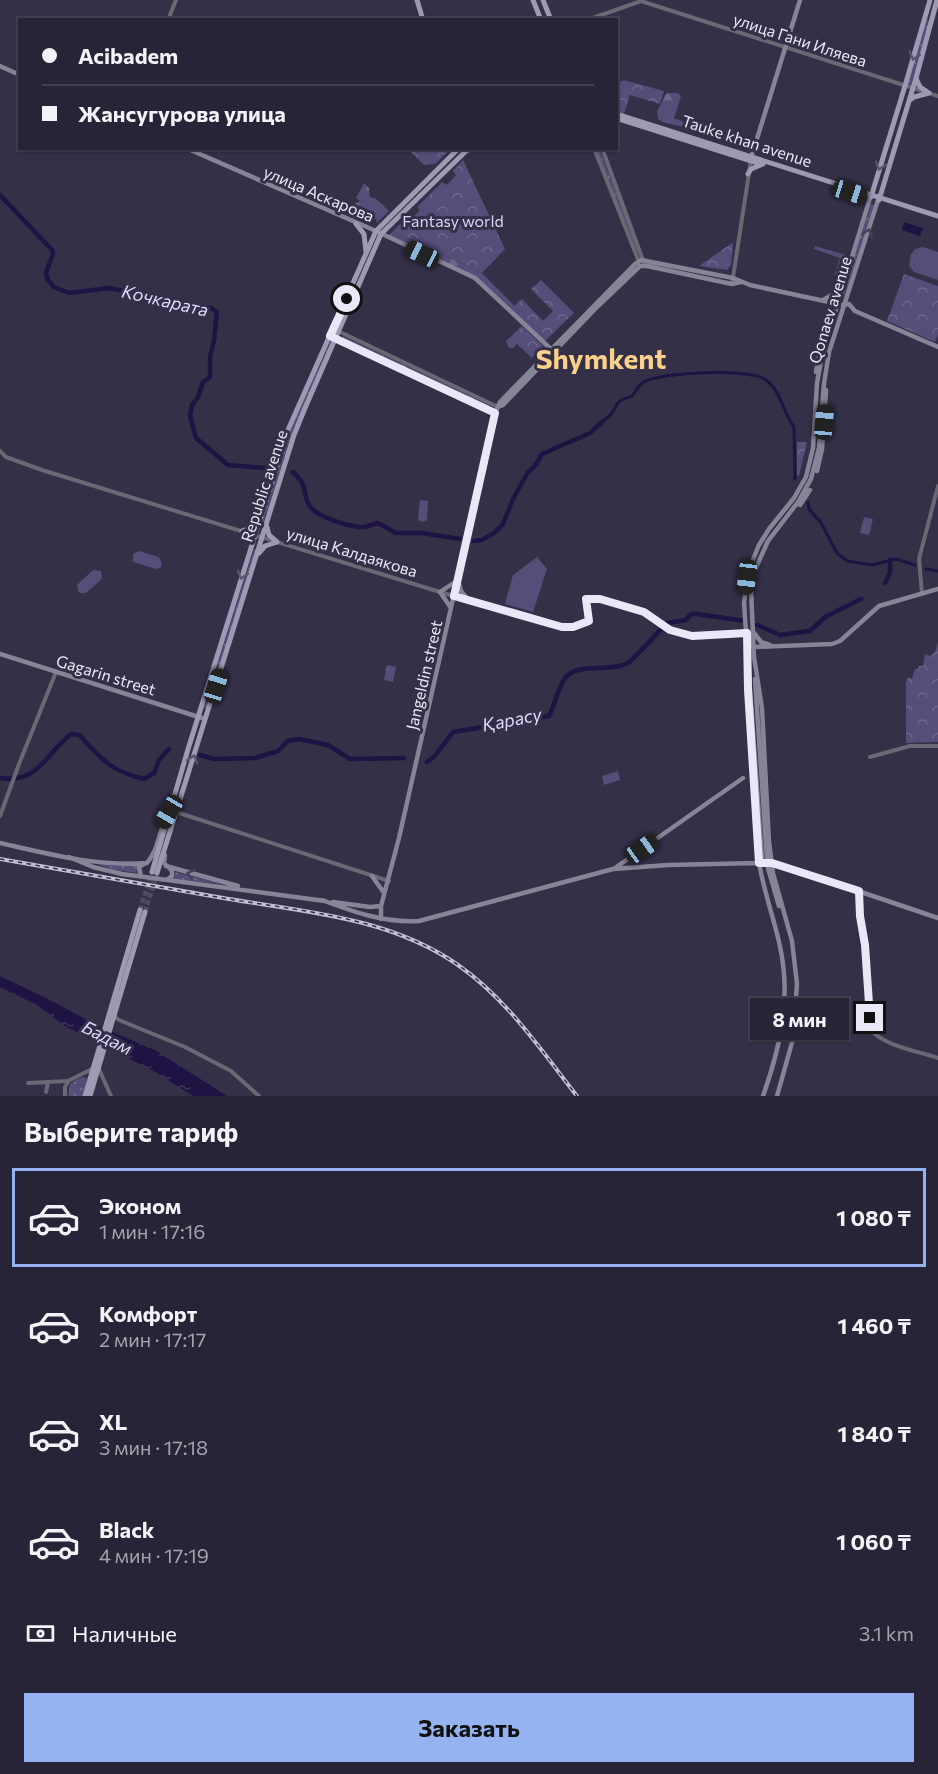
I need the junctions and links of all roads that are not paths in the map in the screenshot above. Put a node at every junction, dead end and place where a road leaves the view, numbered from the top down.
1 (176, 0) edge
2 (417, 0) edge
3 (533, 0) edge
4 (543, 0) edge
5 (800, 0) edge
6 (930, 0) edge
7 (937, 0) edge
8 (641, 1) edge
9 (169, 18) edge
10 (422, 18) edge
11 (540, 18) edge
12 (551, 18) edge
13 (593, 18) edge
14 (926, 18) junction
15 (933, 19) junction
16 (785, 48) junction
17 (0, 66) edge
18 (18, 74) edge
19 (916, 78) junction
20 (905, 86) junction
21 (913, 88) junction
22 (929, 93) junction
23 (938, 96) edge
24 (909, 102) junction
25 (618, 117) edge
26 (190, 150) edge
27 (457, 150) edge
28 (465, 150) edge
29 (595, 150) edge
30 (603, 150) edge
31 (751, 158) junction
32 (763, 164) junction
33 (748, 174) junction
34 (882, 189) junction
35 (871, 196) junction
36 (879, 199) junction
37 (887, 199) junction
38 (938, 218) edge
39 (356, 224) junction
40 (379, 233) junction
41 (366, 254) junction
42 (641, 263) junction
43 (732, 281) junction
44 (841, 289) junction
45 (848, 292) junction
46 (823, 300) junction
47 (840, 304) junction
48 (855, 310) junction
49 (336, 330) junction
50 (333, 337) junction
51 (938, 347) edge
52 (552, 350) junction
53 (829, 352) junction
54 (820, 356) junction
55 (498, 407) junction
56 (495, 413) junction
57 (823, 436) junction
58 (819, 442) junction
59 (0, 451) edge
60 (809, 464) junction
61 (815, 466) junction
62 (938, 486) edge
63 (801, 502) junction
64 (261, 517) junction
65 (268, 519) junction
66 (242, 531) junction
67 (255, 536) junction
68 (262, 538) junction
69 (278, 542) junction
70 (759, 553) junction
71 (255, 560) junction
72 (751, 562) junction
73 (754, 572) junction
74 (458, 580) junction
75 (938, 589) edge
76 (440, 592) junction
77 (922, 593) junction
78 (454, 596) junction
79 (468, 600) junction
80 (451, 608) junction
81 (752, 628) junction
82 (747, 633) junction
83 (773, 646) junction
84 (747, 647) junction
85 (754, 647) junction
86 (0, 654) edge
87 (755, 667) junction
88 (56, 672) junction
89 (198, 716) junction
90 (205, 718) junction
91 (938, 746) edge
92 (870, 757) dead end
93 (743, 778) dead end
94 (174, 813) junction
95 (0, 816) edge
96 (0, 843) edge
97 (69, 857) junction
98 (144, 864) junction
99 (766, 864) junction
100 (166, 866) junction
101 (613, 869) junction
102 (155, 872) tunnel mouth
103 (372, 876) junction
104 (141, 877) junction
105 (166, 880) junction
106 (388, 881) junction
107 (258, 891) junction
108 (859, 891) junction
109 (385, 894) junction
110 (322, 900) junction
111 (381, 906) junction
112 (370, 907) junction
113 (142, 911) tunnel mouth
114 (366, 916) junction
115 (938, 918) edge
116 (381, 919) junction
117 (111, 1014) junction
118 (938, 1058) edge
119 (96, 1069) junction
120 (84, 1075) junction
121 (90, 1078) junction
122 (68, 1081) junction
123 (49, 1082) junction
124 (28, 1083) dead end
125 (46, 1092) dead end
126 (88, 1094) edge
127 (65, 1096) edge
128 (111, 1096) edge
129 (259, 1096) edge
130 (765, 1096) edge
131 (775, 1096) edge

1 - 9 street
2 - 10 main road
3 - 11 main road
4 - 12 main road
5 - 16 main road
6 - 14 main road
7 - 15 main road
8 - 13 street, улица Гани Иляева
8 - 16 street, улица Гани Иляева
14 - 15 main road
14 -> 20 main road
15 - 19 main road
16 - 20 street, улица Гани Иляева
16 - 31 main road
17 - 18 main road
19 - 21 main road
19 - 22 main road
20 - 21 street, улица Гани Иляева
20 -> 35 main road
21 - 22 street, улица Гани Иляева
21 - 24 main road
22 - 23 street, улица Гани Иляева
22 - 24 main road
24 - 34 main road
25 - 31 main road, Tauke khan avenue
26 - 39 main road, улица Аскарова
27 - 40 main road, Republic avenue
28 - 40 main road, Republic avenue
29 - 42 street
30 - 42 street
31 - 32 main road, Tauke khan avenue
31 - 33 street
31 - 35 main road, Tauke khan avenue
32 - 33 main road
32 - 35 main road, Tauke khan avenue
33 - 43 street
34 - 36 main road
34 - 37 main road
35 - 36 main road, Tauke khan avenue
35 - 44 main road
36 - 37 main road, Tauke khan avenue
36 - 38 main road, Tauke khan avenue
45 -> 36 main road, Qonaev avenue
37 - 38 main road, Tauke khan avenue
39 - 40 main road, улица Аскарова
39 - 41 main road
40 - 41 main road, Republic avenue
40 - 49 main road, Republic avenue
40 - 52 main road, улица Аскарова
41 - 49 main road, Republic avenue
42 - 43 main road
42 - 43 main road
42 - 52 main road
43 - 46 main road
44 - 46 main road
44 - 47 main road
45 - 47 main road, Qonaev avenue
45 - 48 main road
46 - 47 main road
47 - 48 main road
47 - 53 main road, Qonaev avenue
47 - 54 main road, Qonaev avenue
48 - 51 main road
49 - 50 main road, Republic avenue
49 - 55 street
50 - 56 street
50 - 64 main road, Republic avenue
50 - 65 main road, Republic avenue
52 - 55 main road
53 - 57 main road
53 - 58 main road, Qonaev avenue
54 - 60 main road, Qonaev avenue
54 - 72 main road
55 - 56 main road, Jangeldin street
56 - 74 main road, Jangeldin street
57 - 58 main road
57 - 63 main road
58 - 61 main road, Qonaev avenue
59 - 66 street, улица Калдаякова
60 - 61 main road
60 - 70 main road, Qonaev avenue
61 - 63 main road, Qonaev avenue
62 - 77 street
63 - 70 main road
63 - 73 main road
64 - 66 main road
64 - 67 main road, Republic avenue
65 - 68 main road, Republic avenue
65 - 69 main road
66 - 67 street, улица Калдаякова
67 - 68 street, улица Калдаякова
67 -> 89 main road, Republic avenue
68 - 69 street, улица Калдаякова
68 - 71 main road, Republic avenue
69 - 71 main road
69 - 76 street, улица Калдаякова
70 - 72 main road
70 - 73 main road
71 - 90 main road, Republic avenue
72 - 82 main road
73 - 81 main road
74 - 76 main road
74 - 78 main road, Jangeldin street
74 - 79 main road
75 - 77 main road
76 - 78 street, улица Калдаякова
76 - 80 main road
77 - 83 main road
78 - 79 street, улица Калдаякова
78 - 80 main road, Jangeldin street
79 - 82 street, улица Калдаякова
80 - 106 main road, Jangeldin street
81 - 83 main road
81 - 85 main road
82 - 84 main road
83 - 85 main road
83 - 87 main road
84 - 85 main road
84 - 99 main road
85 - 87 main road
86 - 88 main road, Gagarin street
87 - 99 main road
87 - 99 main road
88 - 89 main road, Gagarin street
88 - 95 street
89 - 90 main road, Gagarin street
89 - 94 main road, Republic avenue
94 -> 90 main road, Republic avenue
91 - 92 street
93 - 101 main road
94 - 98 main road
94 - 100 main road
94 - 102 main road, Republic avenue
94 - 103 street
96 - 97 main road
97 - 98 main road
97 - 104 main road
98 - 104 main road
99 - 101 main road
99 - 108 main road
99 - 130 main road
99 - 131 main road
99 - 131 main road
100 - 105 main road
107 -> 100 main road
101 - 116 main road
103 - 106 street
103 - 109 main road
104 - 105 main road
105 - 107 main road
106 - 109 main road, Jangeldin street
107 - 110 main road
108 - 115 main road
108 - 118 street
109 - 111 main road, Jangeldin street
110 - 112 main road
110 - 114 main road
111 - 112 main road
111 - 116 main road, Jangeldin street
112 - 114 main road
113 - 117 main road
114 - 116 main road
117 - 119 main road
117 - 129 street
119 - 120 street
119 - 121 main road
119 - 126 main road
119 - 128 street
120 - 121 street
120 - 122 street
121 - 126 main road
122 - 123 street
122 - 127 street
123 - 124 street
123 - 125 street

